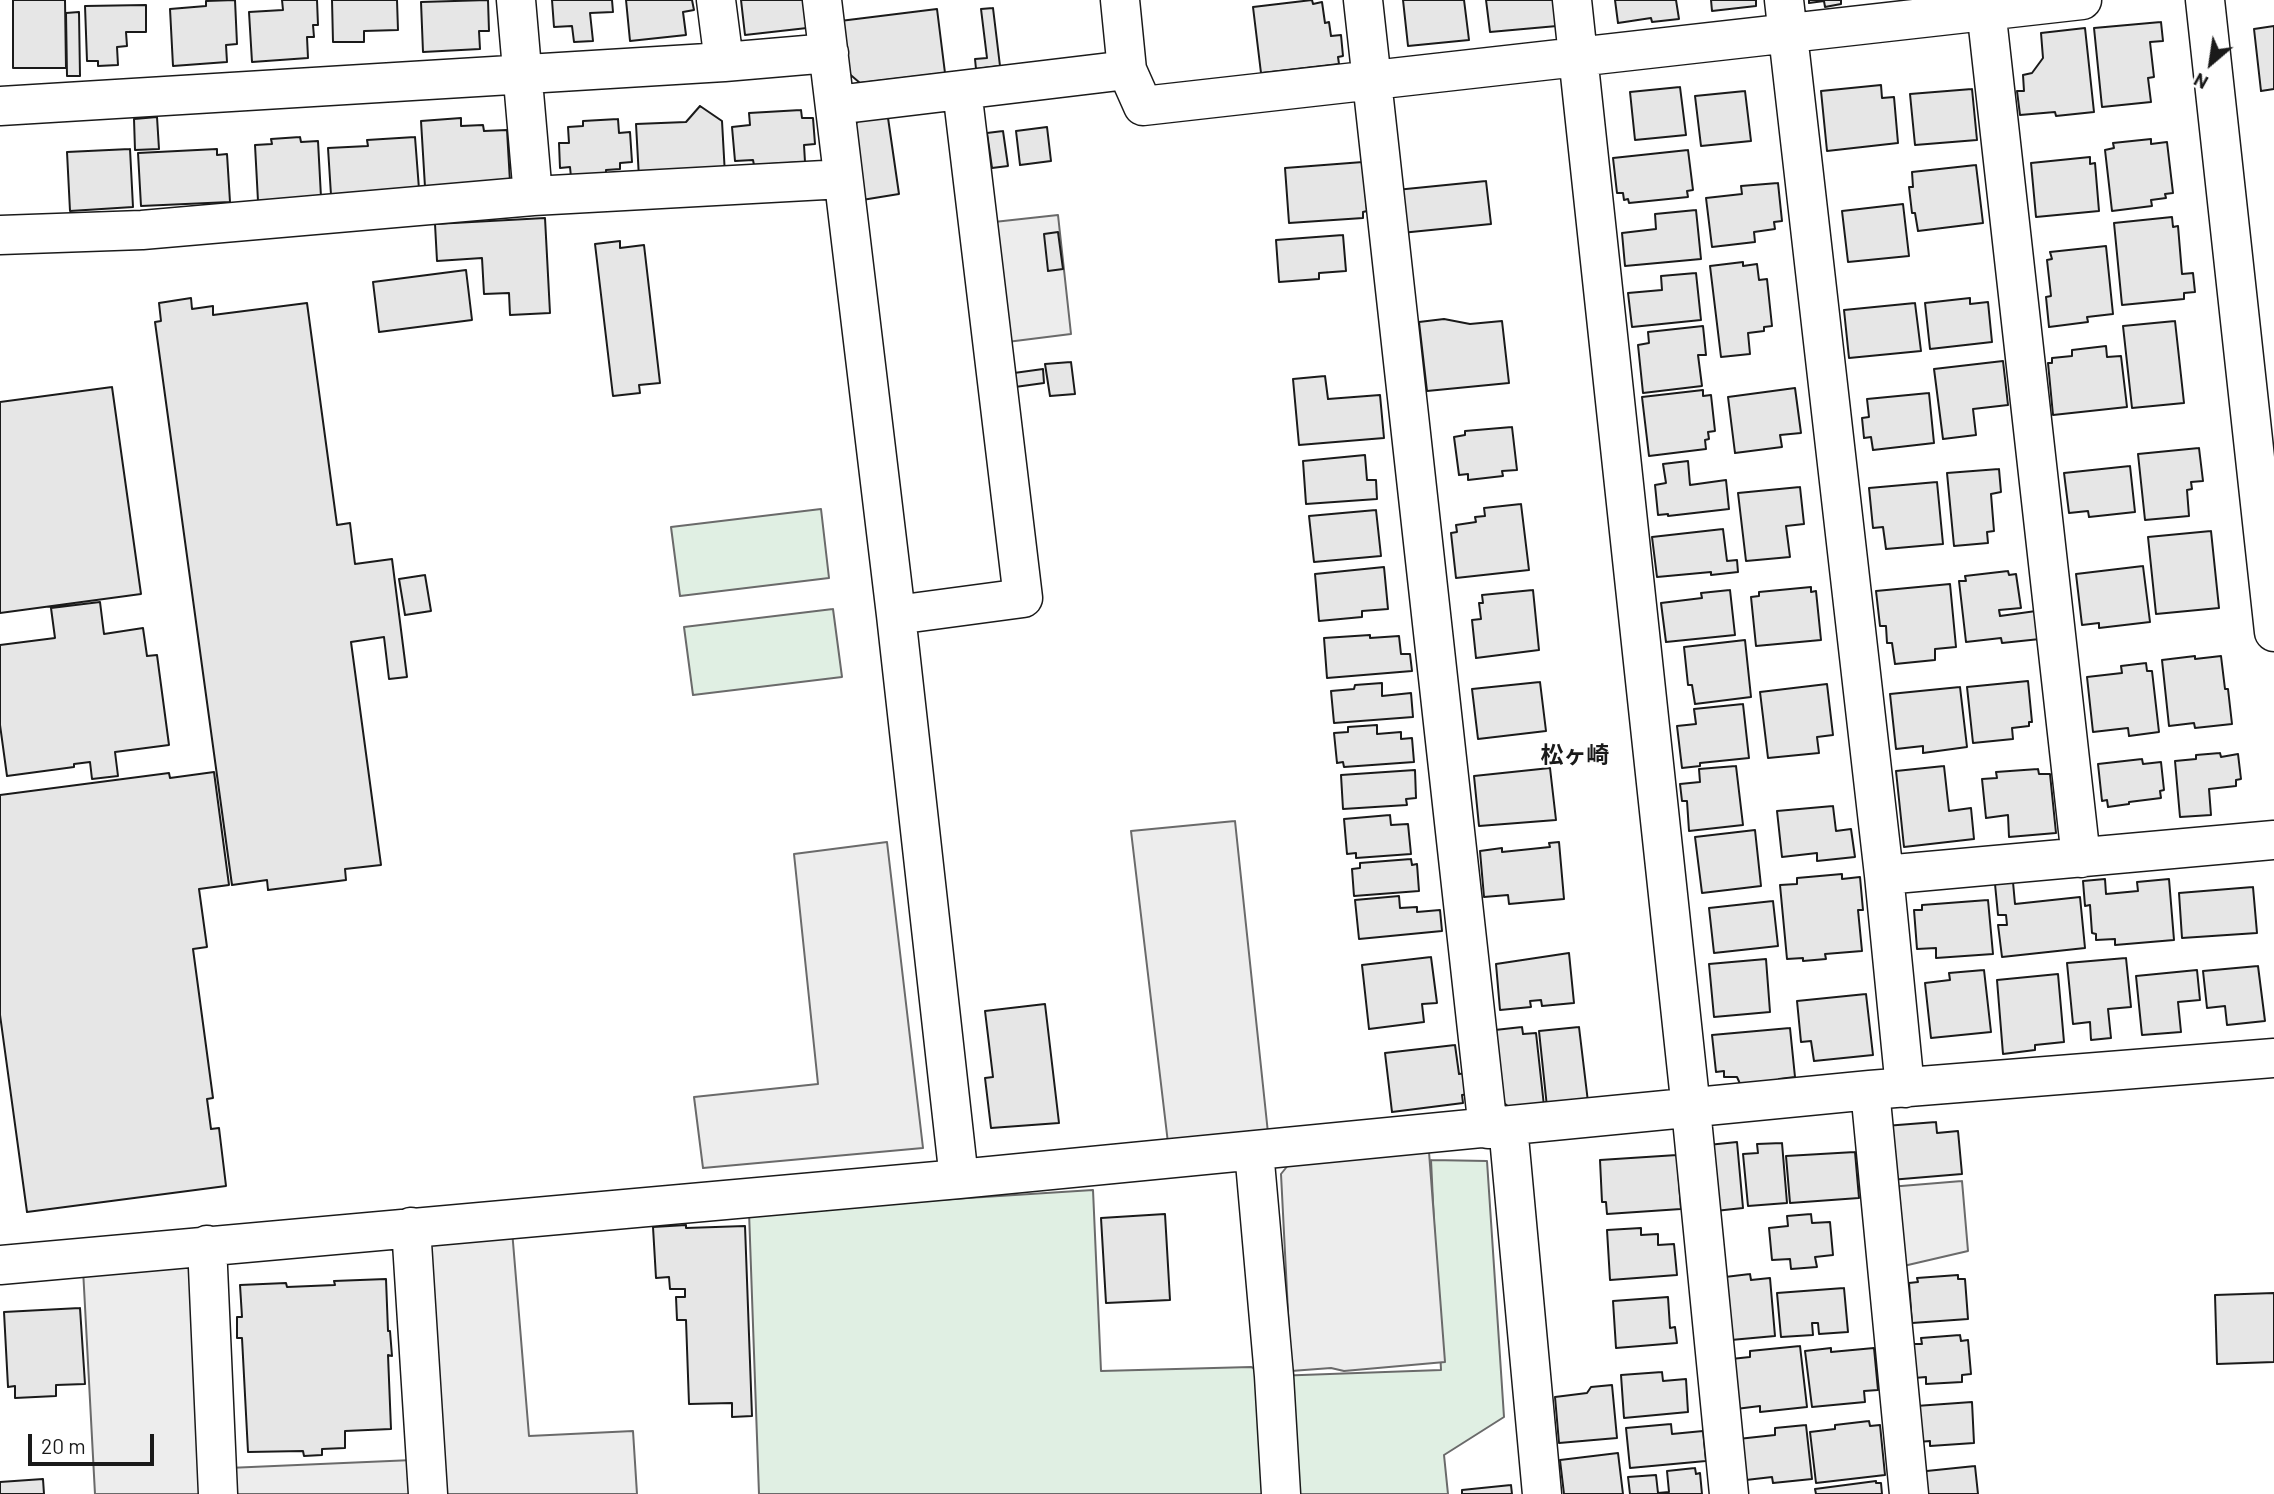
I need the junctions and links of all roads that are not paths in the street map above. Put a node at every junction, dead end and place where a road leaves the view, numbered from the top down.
1 (516, 0) edge
2 (716, 0) edge
3 (822, 0) edge
4 (1120, 0) edge
5 (1363, 0) edge
6 (1572, 0) edge
7 (2082, 0) edge
8 (2205, 0) edge
9 (1986, 5) edge
10 (1785, 17) edge
11 (829, 52) junction
12 (1578, 58) junction
13 (724, 62) junction
14 (1127, 70) junction
15 (524, 74) junction
16 (1372, 79) junction
17 (962, 90) junction
18 (836, 105) junction
19 (0, 106) edge
20 (843, 179) junction
21 (533, 196) junction
22 (0, 235) edge
23 (896, 615) junction
24 (2274, 632) edge
25 (2274, 840) edge
26 (2081, 858) junction
27 (1884, 875) junction
28 (2274, 1058) edge
29 (1887, 1089) junction
30 (1691, 1109) junction
31 (1498, 1127) junction
32 (1254, 1151) junction
33 (959, 1179) junction
34 (411, 1227) junction
35 (207, 1245) junction
36 (0, 1265) edge
37 (218, 1494) edge
38 (428, 1494) edge
39 (1281, 1494) edge
40 (1542, 1494) edge
41 (1729, 1494) edge
42 (1909, 1494) edge

1 - 15 street
2 - 13 street
3 - 11 street
4 - 14 street
5 - 16 street
6 - 12 street
7 - 9 street
8 - 24 street
9 - 10 street
9 - 26 street
10 - 12 street
10 - 27 street
11 - 13 street
11 - 18 street
12 - 16 street
12 - 30 street
13 - 15 street
14 - 16 street
14 - 17 street
15 - 19 street
15 - 21 street
16 - 31 street
17 - 18 street
17 - 23 street
18 - 20 street
20 - 21 street
20 - 23 street
21 - 22 street
23 - 33 street
25 - 26 street
26 - 27 street
27 - 29 street
28 - 29 street
29 - 30 street
29 - 42 street
30 - 31 street
30 - 41 street
31 - 32 street
31 - 40 street
32 - 33 street
32 - 39 street
33 - 34 street
34 - 35 street
34 - 38 street
35 - 36 street
35 - 37 street

